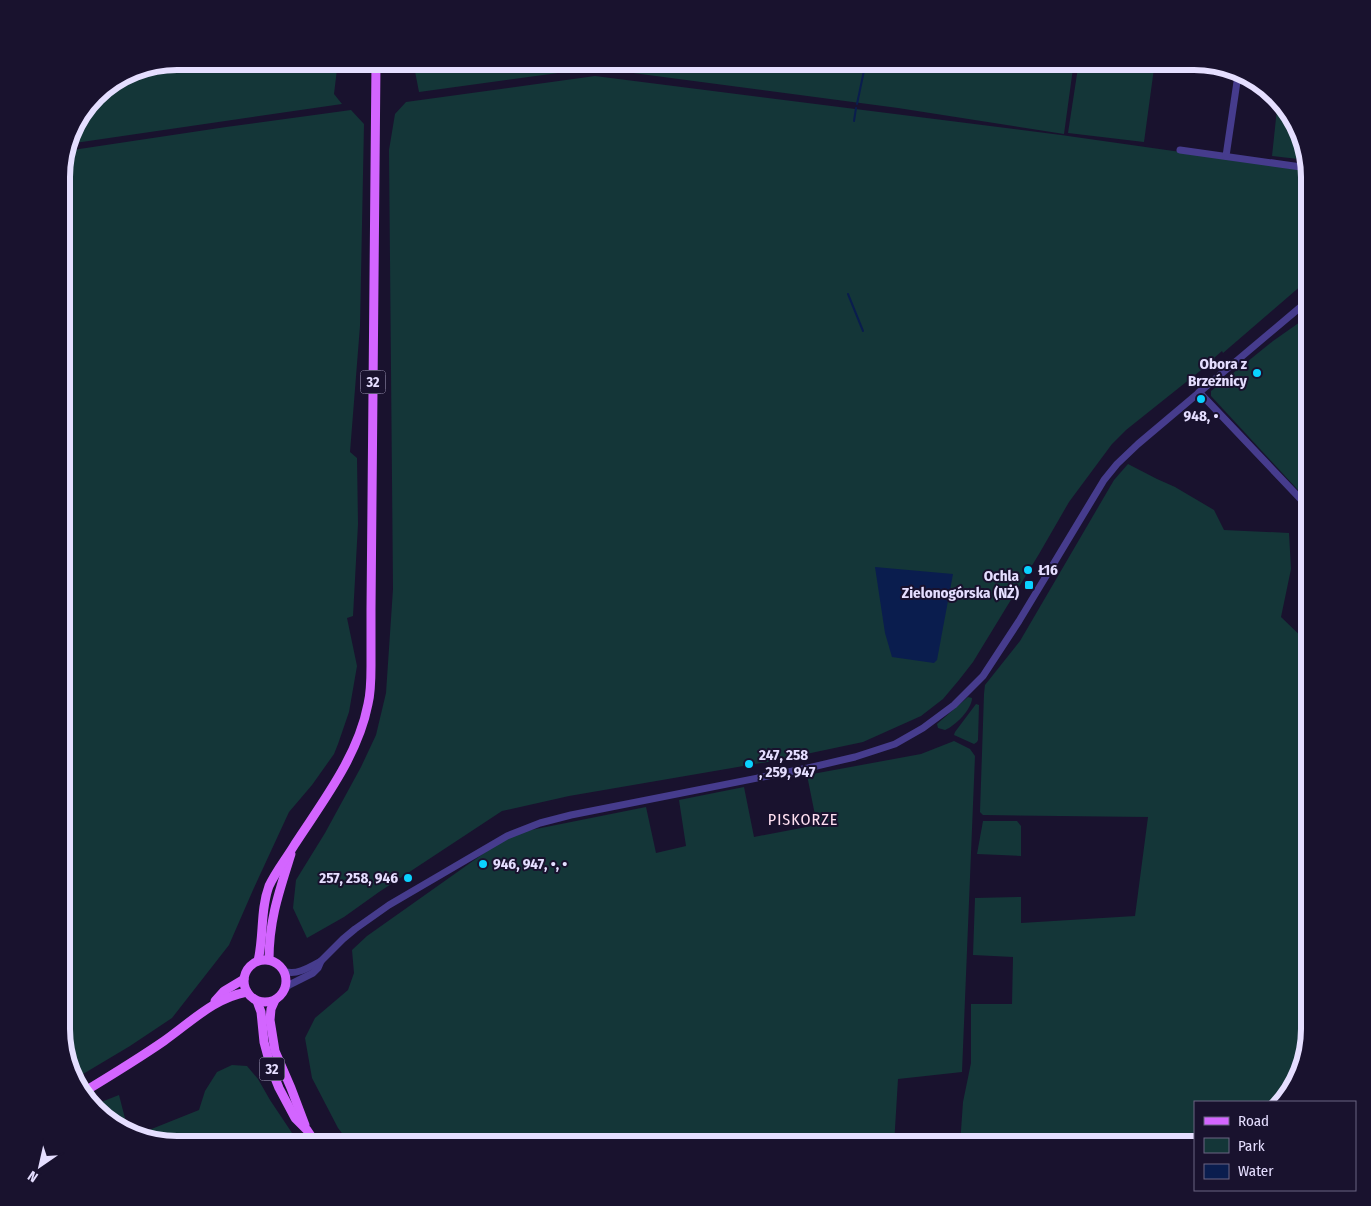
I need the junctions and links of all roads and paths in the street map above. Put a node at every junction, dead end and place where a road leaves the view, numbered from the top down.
1 (376, 70) edge
2 (1237, 79) edge
3 (1180, 150) dead end
4 (1226, 156) junction
5 (1301, 167) edge
6 (1301, 307) edge
7 (1199, 392) junction
8 (1301, 499) edge
9 (294, 847) junction
10 (269, 960) junction
11 (258, 961) junction
12 (321, 961) junction
13 (284, 971) junction
14 (244, 979) junction
15 (286, 988) junction
16 (247, 992) junction
17 (275, 1000) junction
18 (258, 1001) junction
19 (212, 1005) junction
20 (88, 1089) edge
21 (307, 1130) junction
22 (311, 1136) edge

1 - 9 main road, 32
2 - 4 street
3 - 4 street
4 - 5 street
6 - 7 street
7 - 8 street
7 - 12 street
9 - 10 main road, 32
9 - 11 main road, 32
10 - 11 main road
10 - 13 main road
11 - 14 main road, 32
12 - 13 street
12 - 15 street
13 - 15 main road
14 - 16 main road
14 - 19 main road
15 - 17 main road
16 - 18 main road
16 - 19 main road
17 - 18 main road
17 - 21 main road, 32
18 - 21 main road, 32
19 - 20 main road
21 - 22 main road, 32

